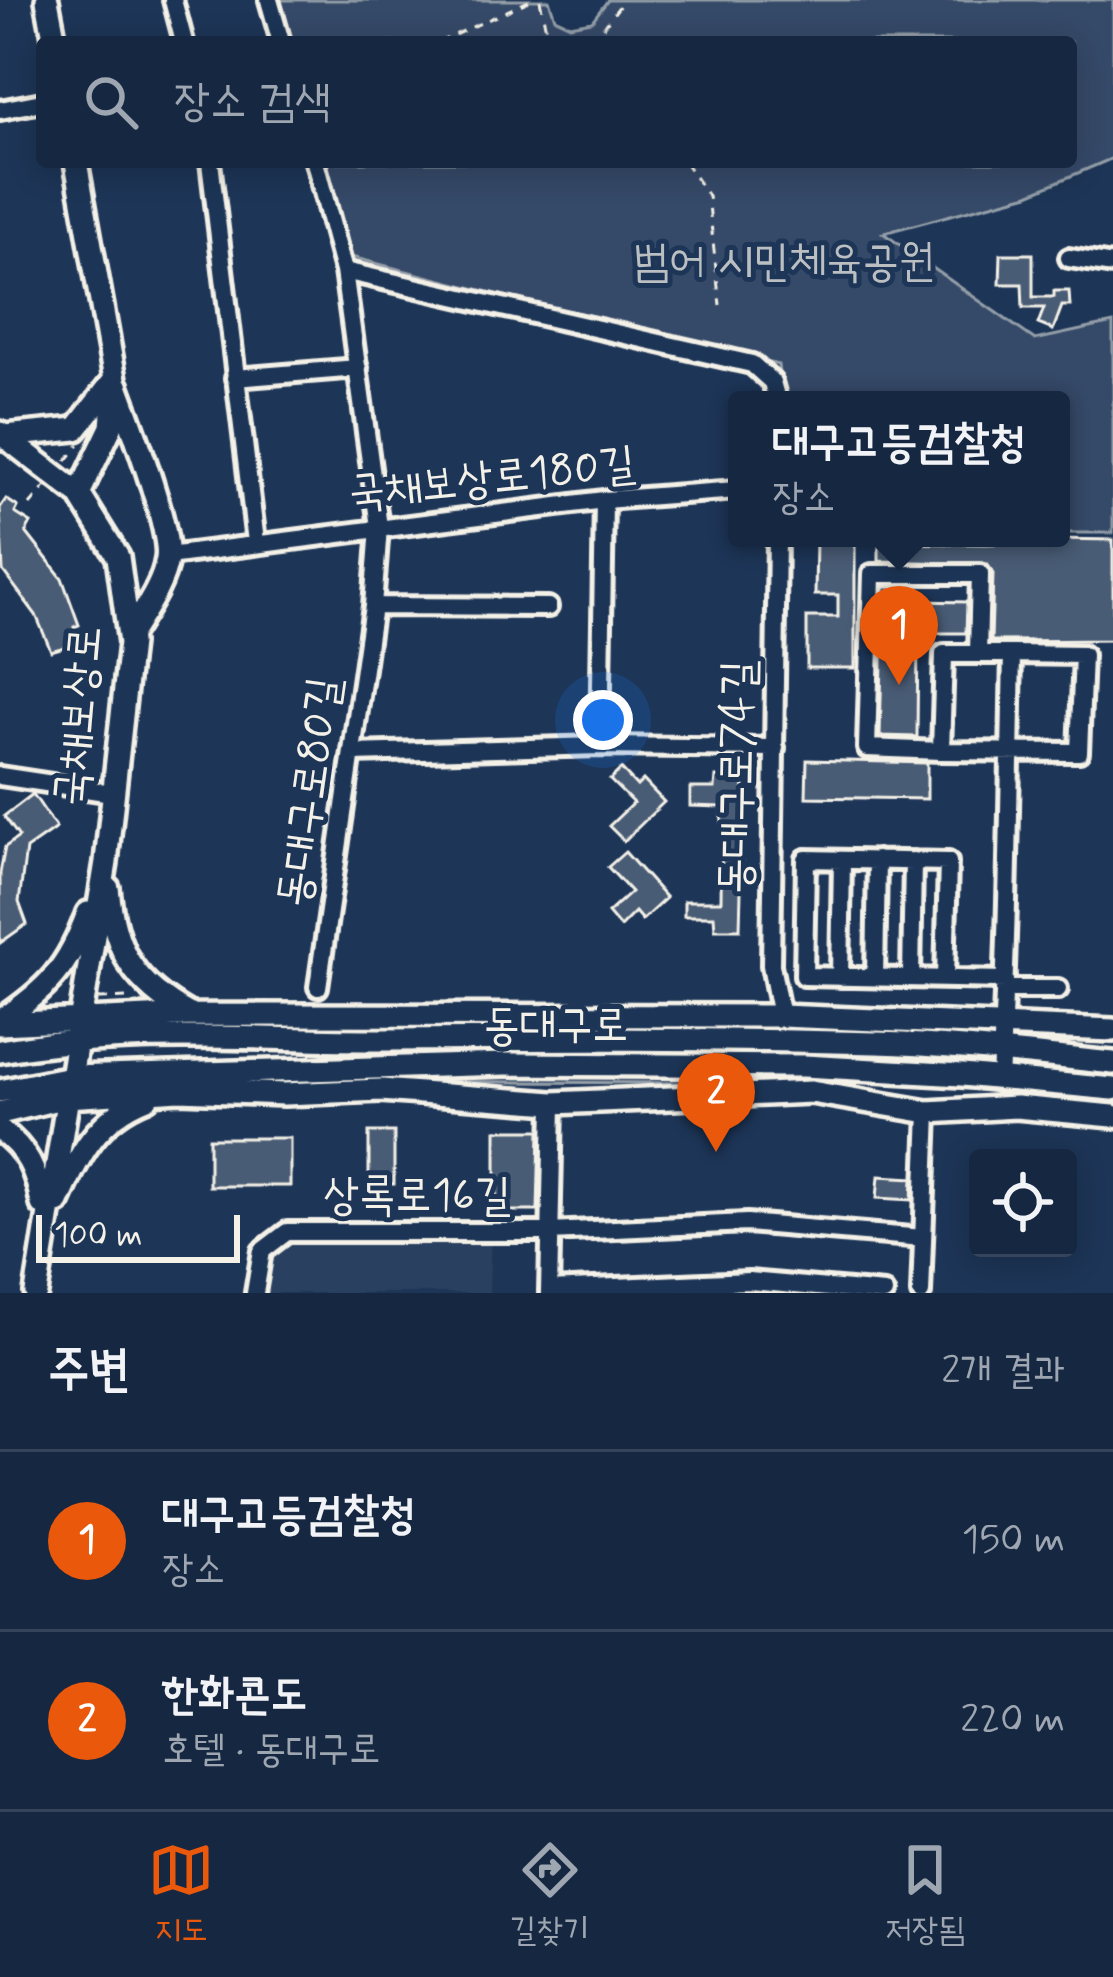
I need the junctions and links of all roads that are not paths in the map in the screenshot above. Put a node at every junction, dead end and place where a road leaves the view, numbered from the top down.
1 (47, 0) edge
2 (173, 0) edge
3 (268, 0) edge
4 (54, 36) edge
5 (182, 36) edge
6 (279, 36) edge
7 (36, 103) edge
8 (0, 110) edge
9 (77, 168) edge
10 (211, 168) edge
11 (317, 168) edge
12 (1069, 258) dead end
13 (1113, 265) edge
14 (344, 271) junction
15 (358, 368) junction
16 (235, 378) junction
17 (115, 379) junction
18 (774, 391) edge
19 (3, 434) edge
20 (728, 491) edge
21 (79, 494) junction
22 (604, 500) junction
23 (379, 527) junction
24 (256, 542) junction
25 (777, 547) edge
26 (169, 556) junction
27 (373, 606) junction
28 (548, 607) dead end
29 (130, 635) junction
30 (978, 654) junction
31 (1012, 654) junction
32 (600, 746) junction
33 (775, 748) junction
34 (941, 751) junction
35 (1010, 752) junction
36 (352, 753) junction
37 (0, 776) edge
38 (112, 793) junction
39 (842, 860) junction
40 (877, 860) junction
41 (913, 861) junction
42 (106, 862) junction
43 (840, 976) junction
44 (874, 977) junction
45 (910, 978) junction
46 (945, 979) junction
47 (1005, 984) junction
48 (318, 987) dead end
49 (1058, 988) dead end
50 (781, 1016) junction
51 (0, 1022) edge
52 (1003, 1023) junction
53 (187, 1025) junction
54 (78, 1029) junction
55 (1113, 1030) edge
56 (0, 1051) edge
57 (1002, 1053) junction
58 (1080, 1059) junction
59 (1113, 1063) edge
60 (1000, 1079) junction
61 (174, 1081) junction
62 (1076, 1086) junction
63 (69, 1087) junction
64 (1113, 1090) edge
65 (0, 1091) edge
66 (553, 1103) junction
67 (928, 1112) junction
68 (0, 1113) edge
69 (1113, 1116) edge
70 (0, 1130) edge
71 (45, 1230) junction
72 (549, 1232) junction
73 (923, 1238) junction
74 (549, 1291) edge
75 (36, 1293) edge
76 (256, 1293) edge
77 (884, 1293) edge
78 (922, 1293) edge

1 - 4 main road
2 - 5 street
3 - 6 street
7 - 8 street
9 - 17 main road
10 - 16 street
11 - 14 street, 동대구로80길
12 - 13 street
14 - 15 street, 동대구로80길
14 - 18 street
15 - 16 street
15 - 23 street, 동대구로80길
16 - 24 street
17 - 19 main road
17 - 21 main road
17 - 26 main road
19 - 21 main road
20 - 22 street, 국채보상로180길
21 - 29 main road, 국채보상로
22 - 23 street, 국채보상로180길
22 - 32 street
23 - 24 street, 국채보상로180길
23 - 27 street, 동대구로80길
24 - 26 street, 국채보상로180길
25 - 33 street, 동대구로74길
26 - 29 main road
27 - 28 street
27 - 36 street, 동대구로80길
29 - 38 main road, 국채보상로
30 - 31 street
30 - 34 street
30 - 34 street
31 - 35 street
31 - 35 street
32 - 33 street
32 - 36 street
33 - 50 street, 동대구로74길
34 - 35 street
35 - 47 street
36 - 48 street, 동대구로80길
37 - 38 street
38 - 42 main road, 국채보상로
39 - 40 street
39 - 43 street
39 - 43 street
40 - 41 street
40 - 44 street
41 - 45 street
41 - 46 street
42 - 51 main road
42 - 53 main road
42 - 54 main road, 국채보상로
43 - 44 street
44 - 45 street
45 - 46 street
46 - 47 street
47 - 49 street
47 - 52 street
50 - 52 main road, 동대구로
50 - 53 main road, 동대구로
51 - 54 main road
52 - 55 main road, 동대구로
52 - 57 street
53 - 54 main road, 동대구로
53 - 57 main road, 동대구로
53 - 61 main road
54 - 56 main road, 동대구로
54 - 63 main road, 국채보상로
57 - 58 main road, 동대구로
57 - 60 street
58 - 59 main road, 동대구로
58 - 62 main road
60 - 61 main road, 동대구로
60 - 62 main road, 동대구로
61 - 63 main road, 동대구로
61 - 66 main road, 동대구로
61 - 71 main road
62 - 64 main road, 동대구로
63 - 65 main road, 동대구로
63 - 68 main road
63 - 71 main road, 국채보상로
66 - 67 main road, 동대구로
66 - 72 street
67 - 69 main road, 동대구로
67 - 73 street
70 - 71 main road
71 - 75 main road, 국채보상로
72 - 73 street, 상록로16길
72 - 74 street
72 - 76 street, 상록로16길
73 - 78 street
74 - 77 street

